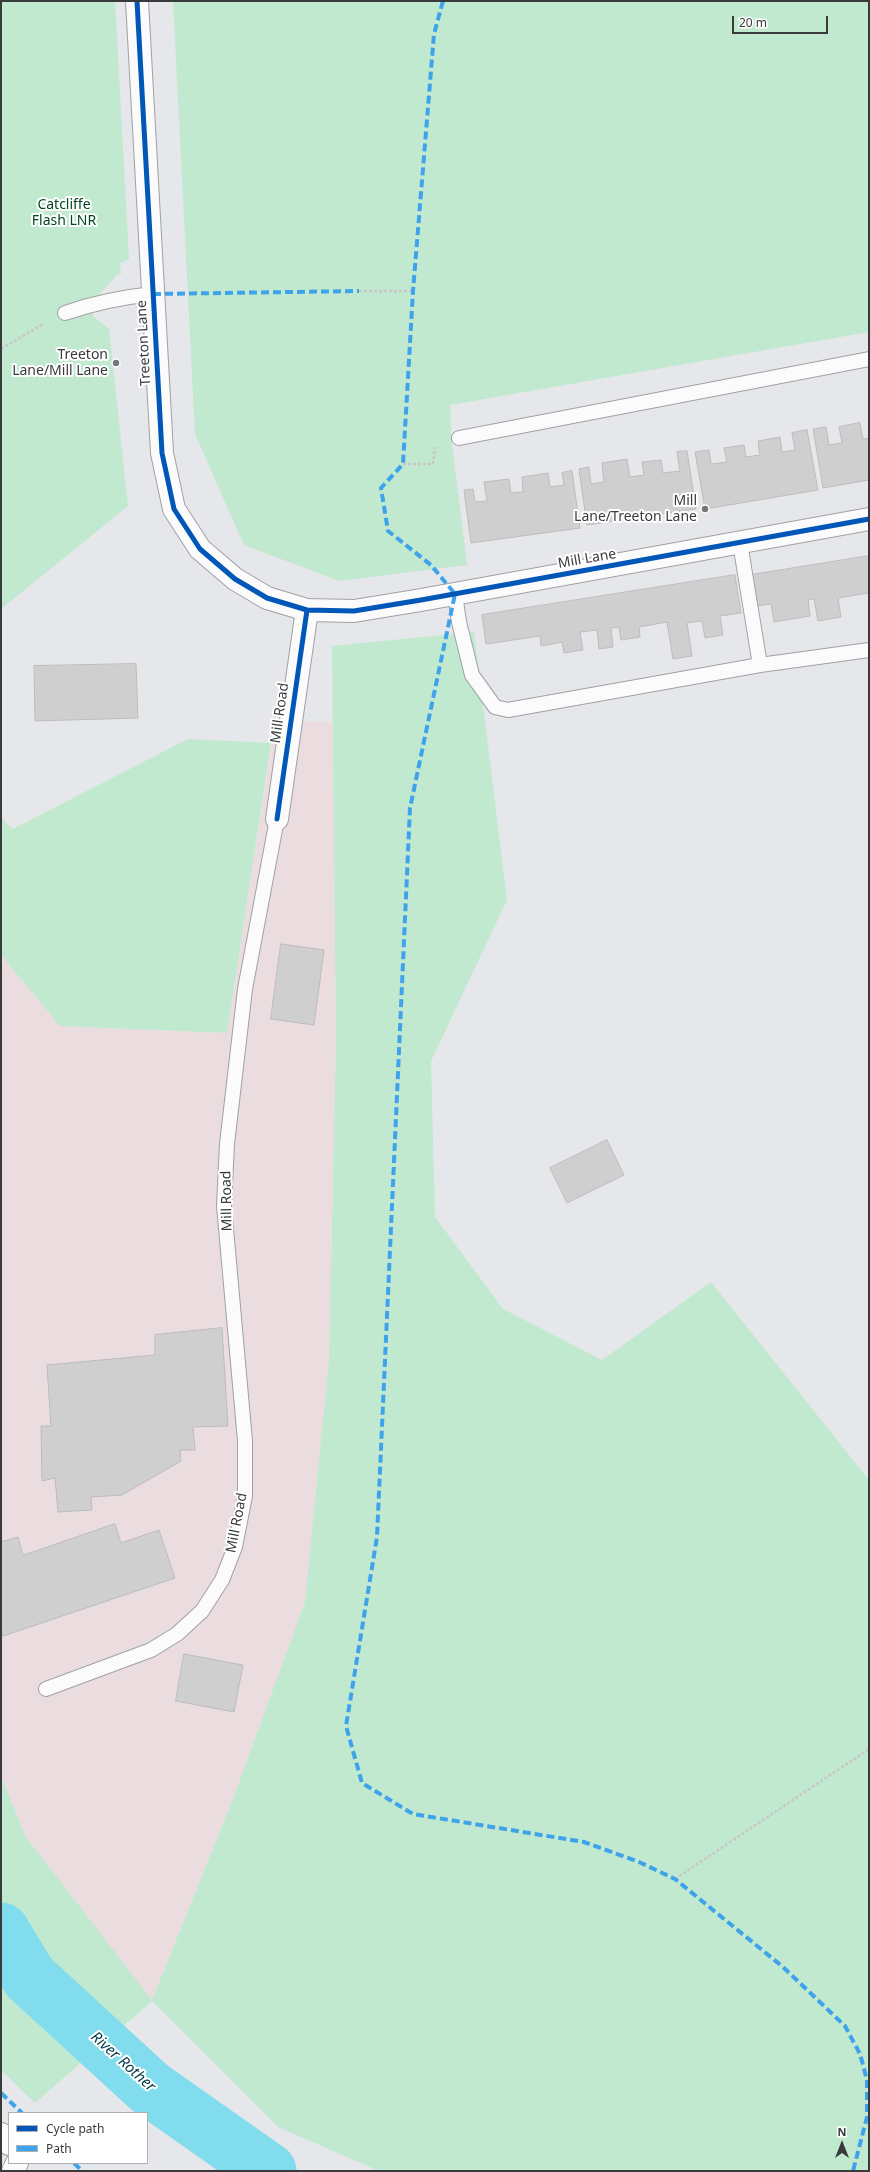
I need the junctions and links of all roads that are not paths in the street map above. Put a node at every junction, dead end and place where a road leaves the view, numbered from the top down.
1 (137, 1) edge
2 (153, 294) junction
3 (65, 313) dead end
4 (869, 359) edge
5 (459, 438) road end
6 (869, 519) edge
7 (740, 542) junction
8 (456, 594) junction
9 (307, 610) junction
10 (869, 650) edge
11 (760, 665) junction
12 (277, 819) joint
13 (46, 1689) dead end
14 (1, 2134) edge
15 (8, 2143) edge

1 - 2 main road, Treeton Lane
2 - 3 lane
2 - 9 main road, Treeton Lane
4 - 5 lane
6 - 7 main road, Mill Lane
7 - 8 main road, Mill Lane
7 - 11 lane
8 - 9 main road, Mill Lane
8 - 11 lane
9 - 12 main road, Mill Road
10 - 11 lane
12 - 13 lane, Mill Road
14 - 15 main road

